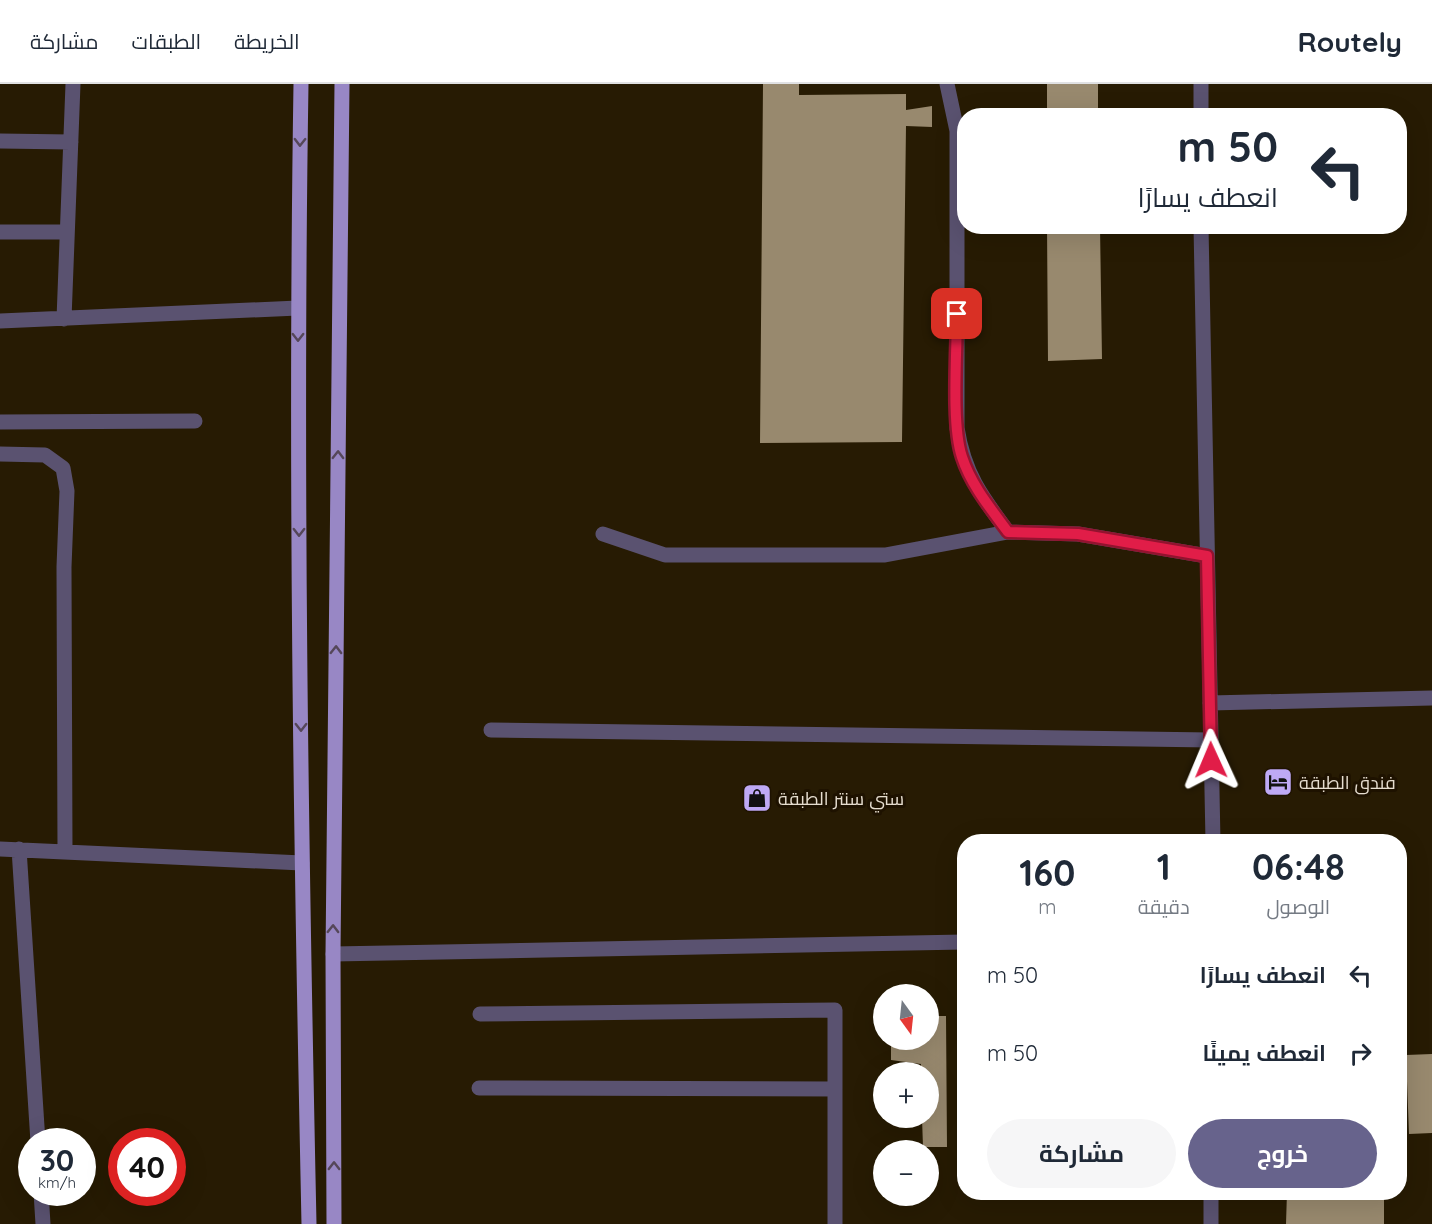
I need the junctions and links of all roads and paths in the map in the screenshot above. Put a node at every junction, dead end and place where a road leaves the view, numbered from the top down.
1 (73, 84) edge
2 (301, 84) edge
3 (342, 84) edge
4 (948, 84) edge
5 (1201, 84) edge
6 (1201, 108) edge
7 (0, 141) edge
8 (71, 142) junction
9 (0, 232) edge
10 (67, 232) junction
11 (1201, 234) edge
12 (298, 308) junction
13 (64, 319) junction
14 (0, 321) edge
15 (195, 421) dead end
16 (0, 422) edge
17 (0, 453) edge
18 (1008, 532) junction
19 (603, 534) dead end
20 (1207, 556) junction
21 (1432, 698) edge
22 (1210, 703) junction
23 (491, 730) dead end
24 (1211, 740) junction
25 (1213, 834) edge
26 (0, 849) edge
27 (19, 849) junction
28 (64, 852) junction
29 (302, 863) junction
30 (957, 942) edge
31 (333, 954) junction
32 (480, 1014) dead end
33 (479, 1088) dead end
34 (835, 1089) junction
35 (37, 1128) edge
36 (1211, 1200) edge
37 (42, 1206) edge
38 (43, 1224) edge
39 (309, 1224) edge
40 (334, 1224) edge
41 (835, 1224) edge
42 (1211, 1224) edge

1 - 8 street
2 -> 12 main road
31 -> 3 main road
4 - 18 street
5 - 6 street
7 - 8 street
8 - 10 street
9 - 10 street
10 - 13 street
11 - 20 street
12 - 13 street
12 -> 29 main road
13 - 14 street
15 - 16 street
17 - 28 street
18 - 19 street
18 - 20 street
20 - 22 street
21 - 22 street
22 - 24 street
23 - 24 street
24 - 25 street
26 - 27 street
27 - 28 street
27 - 35 street
28 - 29 street
29 - 39 main road
30 - 31 street
40 -> 31 main road
32 - 34 street
33 - 34 street
34 - 41 street
36 - 42 street
37 - 38 street

